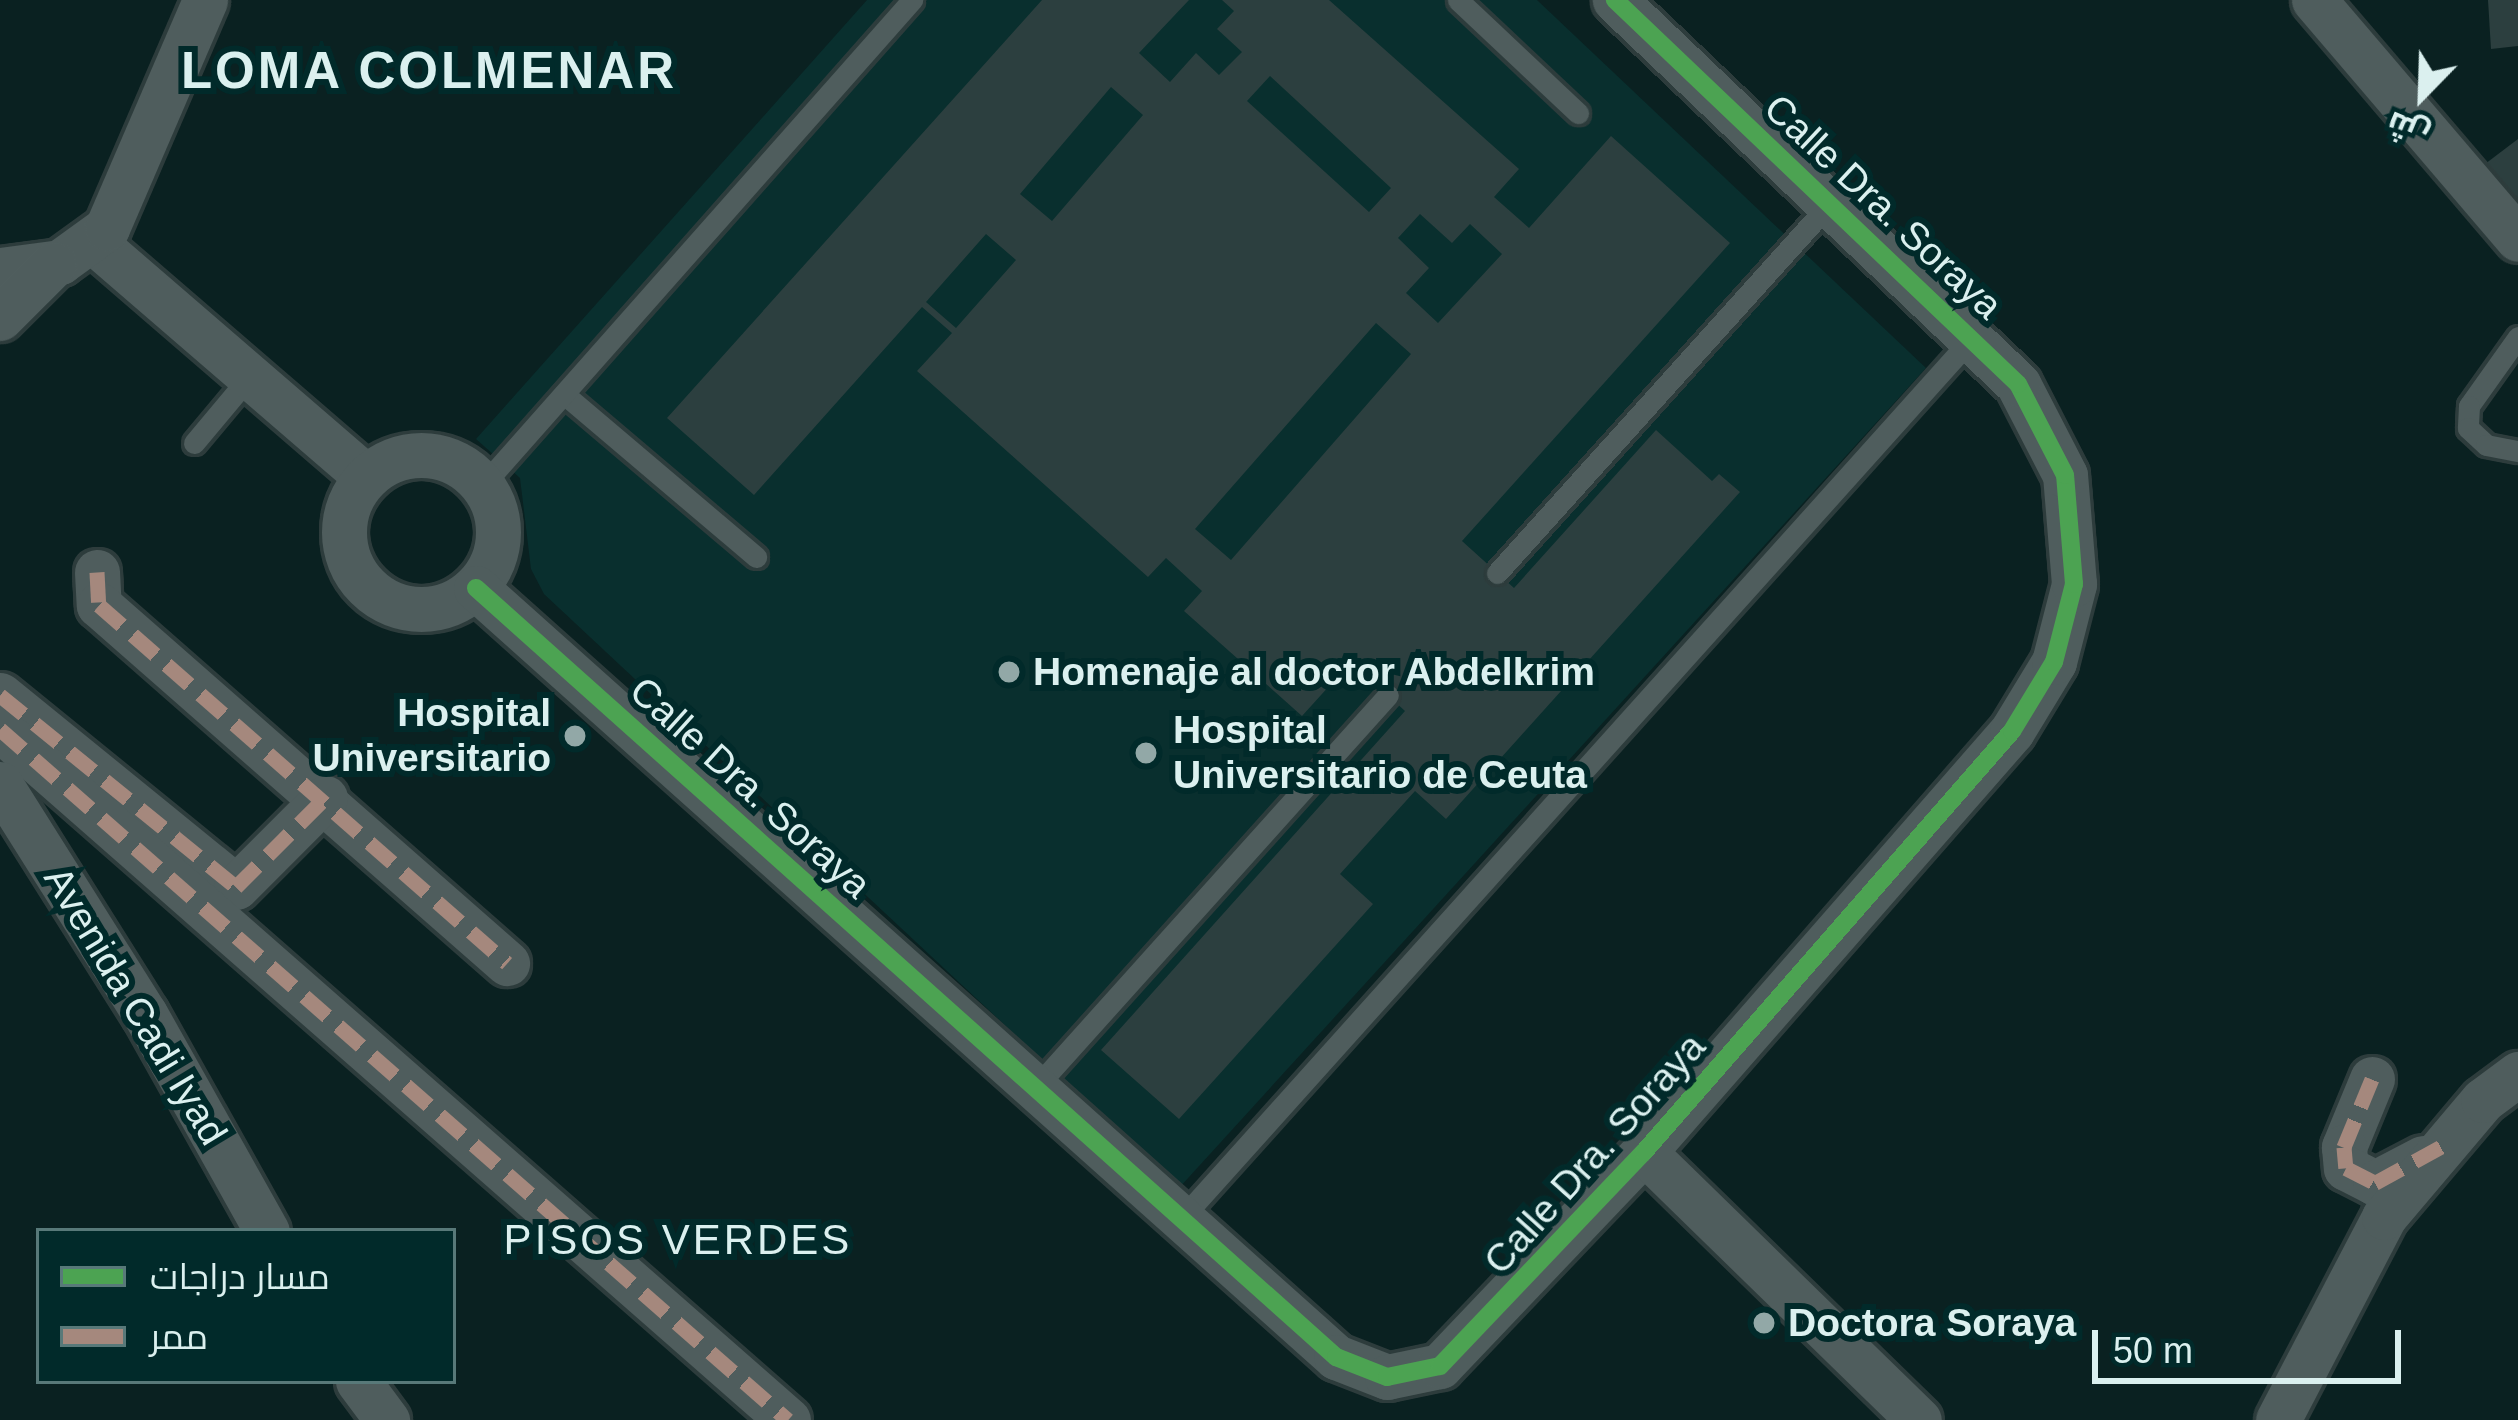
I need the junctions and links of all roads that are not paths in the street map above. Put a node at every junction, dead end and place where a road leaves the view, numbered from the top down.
1 (205, 0) edge
2 (912, 0) edge
3 (1457, 0) edge
4 (1615, 0) edge
5 (2314, 0) edge
6 (1578, 113) dead end
7 (1830, 203) junction
8 (2518, 239) edge
9 (94, 242) junction
10 (54, 264) junction
11 (0, 270) edge
12 (0, 318) edge
13 (1973, 337) junction
14 (2518, 337) edge
15 (250, 376) junction
16 (564, 394) junction
17 (194, 443) dead end
18 (2518, 451) edge
19 (366, 477) junction
20 (483, 485) junction
21 (755, 557) dead end
22 (97, 572) dead end
23 (1498, 573) dead end
24 (476, 588) junction
25 (0, 695) edge
26 (1388, 695) dead end
27 (0, 729) edge
28 (0, 784) edge
29 (325, 798) junction
30 (506, 963) dead end
31 (2518, 1073) edge
32 (2372, 1079) dead end
33 (1035, 1088) junction
34 (2446, 1144) junction
35 (1644, 1152) junction
36 (1181, 1219) junction
37 (265, 1228) edge
38 (360, 1384) edge
39 (387, 1420) edge
40 (788, 1420) edge
41 (1919, 1420) edge
42 (2278, 1420) edge

1 - 9 street
2 - 16 lane
3 - 6 lane
4 - 7 street, Calle Dra. Soraya
5 - 8 street
7 - 13 street, Calle Dra. Soraya
7 - 23 lane
9 - 10 street
9 - 15 street
10 - 11 street
10 - 12 street
13 - 35 street, Calle Dra. Soraya
13 - 36 lane
14 - 18 lane
15 - 17 lane
15 - 19 street
16 - 20 lane
16 - 21 lane
19 - 20 street
19 - 24 street
20 - 24 street
22 - 29 street
24 - 33 street, Calle Dra. Soraya
25 - 29 street
26 - 33 lane
27 - 40 street
28 - 37 street, Avenida Cadi Iyad
29 - 30 street
31 - 34 street
32 - 34 street
33 - 36 street, Calle Dra. Soraya
34 - 42 street
35 - 36 street, Calle Dra. Soraya
35 - 41 street
38 - 39 street

